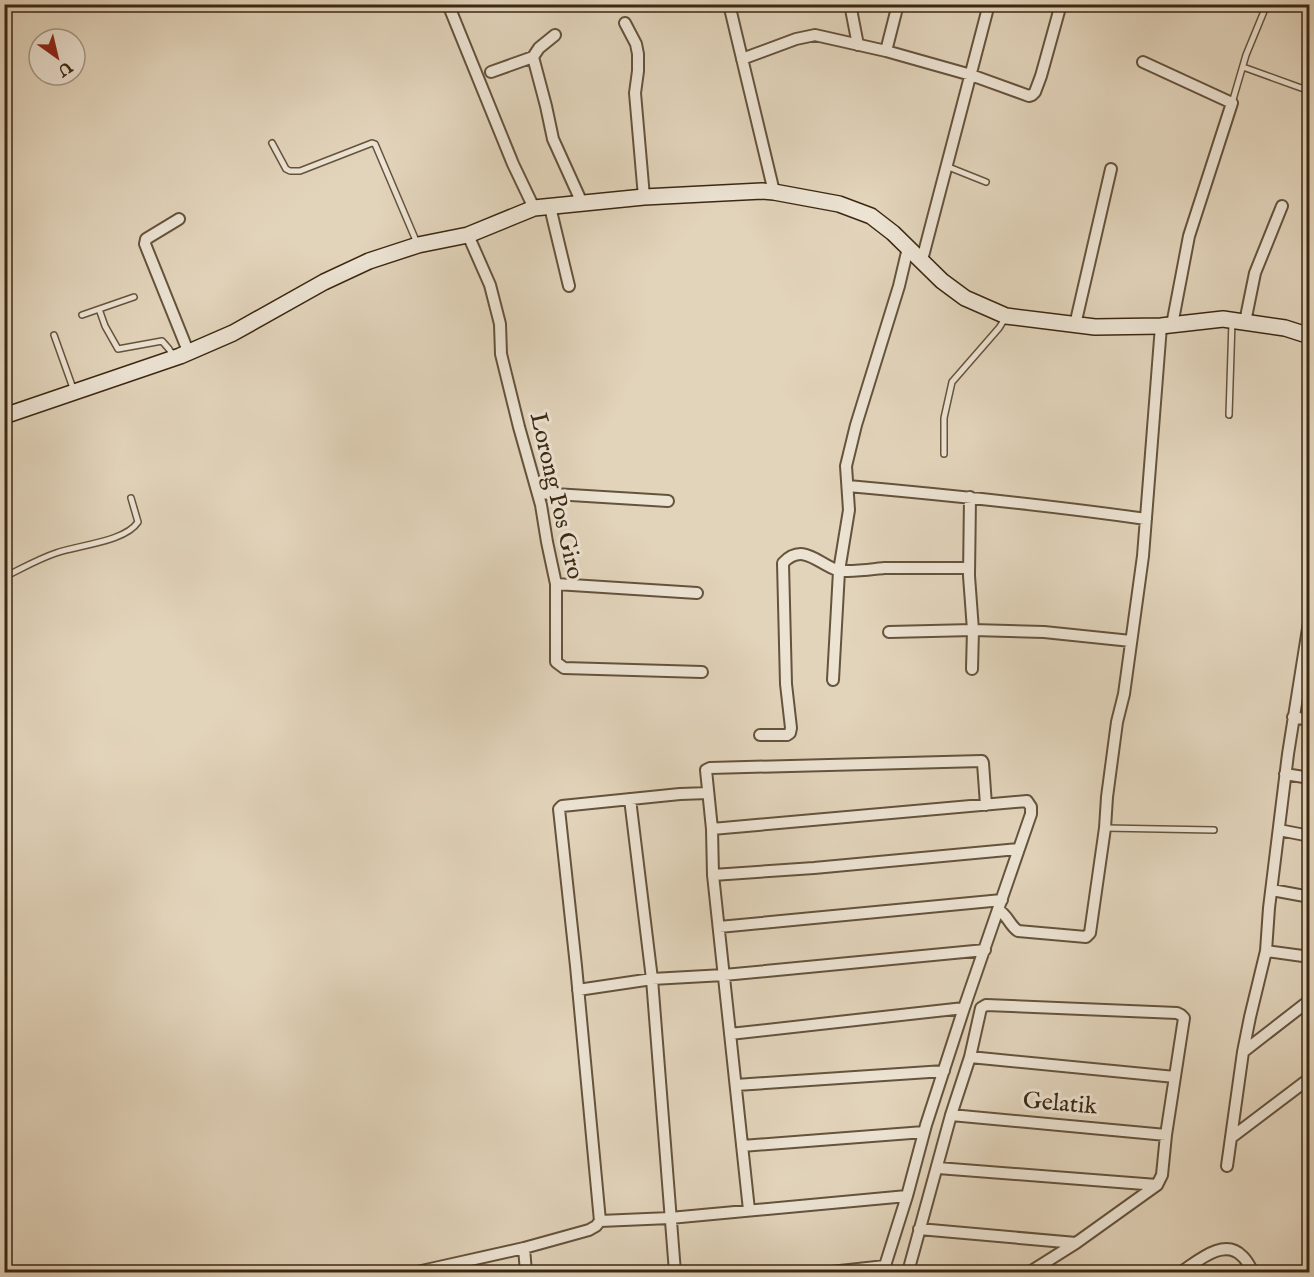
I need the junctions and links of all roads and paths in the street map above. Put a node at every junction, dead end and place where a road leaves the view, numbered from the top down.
1 (448, 4) edge
2 (729, 4) edge
3 (850, 4) edge
4 (898, 4) edge
5 (989, 4) edge
6 (1060, 4) edge
7 (1267, 4) edge
8 (625, 23) dead end
9 (555, 35) dead end
10 (858, 45) junction
11 (886, 51) junction
12 (533, 57) junction
13 (742, 59) junction
14 (1143, 62) dead end
15 (1243, 67) junction
16 (491, 72) dead end
17 (971, 75) junction
18 (1304, 89) dead end
19 (1232, 103) junction
20 (272, 143) dead end
21 (946, 166) junction
22 (1111, 169) dead end
23 (986, 182) dead end
24 (774, 192) junction
25 (644, 197) junction
26 (582, 203) junction
27 (1282, 206) dead end
28 (550, 207) junction
29 (534, 208) junction
30 (178, 219) dead end
31 (468, 235) junction
32 (418, 245) junction
33 (908, 248) junction
34 (922, 260) junction
35 (569, 286) dead end
36 (134, 297) dead end
37 (99, 309) junction
38 (82, 315) dead end
39 (1006, 316) junction
40 (1239, 321) junction
41 (1075, 325) junction
42 (1167, 325) junction
43 (54, 335) dead end
44 (1310, 336) edge
45 (188, 351) junction
46 (174, 358) junction
47 (74, 393) junction
48 (1229, 415) dead end
49 (4, 416) edge
50 (944, 454) dead end
51 (848, 486) junction
52 (538, 493) junction
53 (970, 497) junction
54 (131, 498) dead end
55 (668, 501) dead end
56 (1146, 519) junction
57 (969, 568) junction
58 (839, 571) junction
59 (4, 577) edge
60 (556, 584) junction
61 (697, 593) dead end
62 (1310, 616) edge
63 (973, 630) junction
64 (889, 632) dead end
65 (1131, 641) junction
66 (972, 669) dead end
67 (702, 672) dead end
68 (833, 680) dead end
69 (1293, 717) junction
70 (1310, 720) edge
71 (760, 735) dead end
72 (1285, 774) junction
73 (1310, 778) edge
74 (708, 793) junction
75 (630, 799) junction
76 (986, 805) junction
77 (1105, 828) junction
78 (712, 829) junction
79 (1214, 830) dead end
80 (1279, 830) junction
81 (1310, 836) edge
82 (1019, 849) junction
83 (714, 875) junction
84 (1272, 890) junction
85 (1310, 897) edge
86 (1000, 905) junction
87 (719, 927) junction
88 (985, 950) junction
89 (1266, 951) junction
90 (1310, 957) edge
91 (724, 975) junction
92 (652, 979) junction
93 (578, 990) junction
94 (1310, 1000) edge
95 (964, 1008) junction
96 (730, 1034) junction
97 (1243, 1052) junction
98 (970, 1058) junction
99 (944, 1071) junction
100 (1175, 1077) junction
101 (1310, 1078) edge
102 (736, 1085) junction
103 (951, 1115) junction
104 (924, 1132) junction
105 (1166, 1135) junction
106 (1232, 1137) junction
107 (742, 1146) junction
108 (938, 1167) junction
109 (1227, 1167) dead end
110 (1157, 1185) junction
111 (907, 1196) junction
112 (749, 1210) junction
113 (670, 1218) junction
114 (600, 1221) junction
115 (919, 1229) junction
116 (1076, 1243) junction
117 (524, 1248) junction
118 (444, 1269) edge
119 (884, 1269) edge
120 (417, 1272) edge
121 (526, 1272) edge
122 (675, 1272) edge
123 (831, 1272) edge
124 (908, 1272) edge
125 (1029, 1272) edge
126 (1181, 1272) edge
127 (1253, 1272) edge

1 - 29 street
2 - 13 street
3 - 10 street
4 - 11 street
5 - 17 street
6 - 17 street
7 - 15 lane
8 - 25 street
9 - 12 street
10 - 11 street
10 - 13 street
11 - 17 street
12 - 16 street
12 - 26 street
13 - 24 street
14 - 19 street
15 - 18 lane
15 - 19 lane
17 - 21 street
19 - 42 street
20 - 32 lane
21 - 23 lane
21 - 34 street
22 - 41 street
24 - 25 main road
24 - 33 main road
25 - 26 main road
26 - 28 main road
27 - 40 street
28 - 29 main road
28 - 35 street
29 - 31 main road
30 - 45 street
31 - 32 main road
31 - 52 street, Lorong Pos Giro
32 - 45 main road
33 - 34 main road
33 - 51 street
34 - 39 main road
36 - 37 lane
37 - 38 lane
37 - 46 lane
39 - 41 main road
39 - 50 lane
40 - 42 main road
40 - 44 main road
40 - 48 lane
41 - 42 main road
42 - 56 street
43 - 47 lane
45 - 46 main road
46 - 47 main road
47 - 49 main road
51 - 53 street
51 - 58 street
52 - 55 street
52 - 60 street, Lorong Pos Giro
53 - 56 street
53 - 57 street
54 - 59 lane
56 - 65 street
57 - 58 street
57 - 63 street
58 - 68 street
58 - 71 street
60 - 61 street
60 - 67 street, Lorong Pos Giro
62 - 69 street
63 - 64 street
63 - 65 street
63 - 66 street
65 - 77 street
69 - 70 street
69 - 72 street
72 - 73 street
72 - 80 street
74 - 75 street
74 - 76 street
74 - 78 street
75 - 92 street
75 - 93 street
76 - 78 street
76 - 82 street
77 - 79 lane
77 - 86 street
78 - 83 street
80 - 81 street
80 - 84 street
82 - 83 street
82 - 86 street
83 - 87 street
84 - 85 street
84 - 89 street
86 - 87 street
86 - 88 street
87 - 91 street
88 - 91 street
88 - 95 street
89 - 90 street
89 - 97 street
91 - 92 street
91 - 96 street
92 - 93 street
92 - 113 street
93 - 114 street
94 - 97 street
95 - 96 street
95 - 99 street
96 - 102 street
97 - 106 street
98 - 100 street
98 - 100 street
98 - 103 street
99 - 102 street
99 - 104 street
100 - 105 street
101 - 106 street
102 - 107 street
103 - 105 street, Gelatik
103 - 108 street
104 - 107 street
104 - 111 street
105 - 110 street
106 - 109 street
107 - 112 street
108 - 110 street
108 - 115 street
110 - 116 street
111 - 112 street
111 - 119 street
112 - 113 street
113 - 114 street
113 - 122 street
114 - 117 street
115 - 116 street
115 - 124 street
116 - 125 street
117 - 118 street
117 - 121 street
118 - 120 street
119 - 123 street
126 - 127 street

